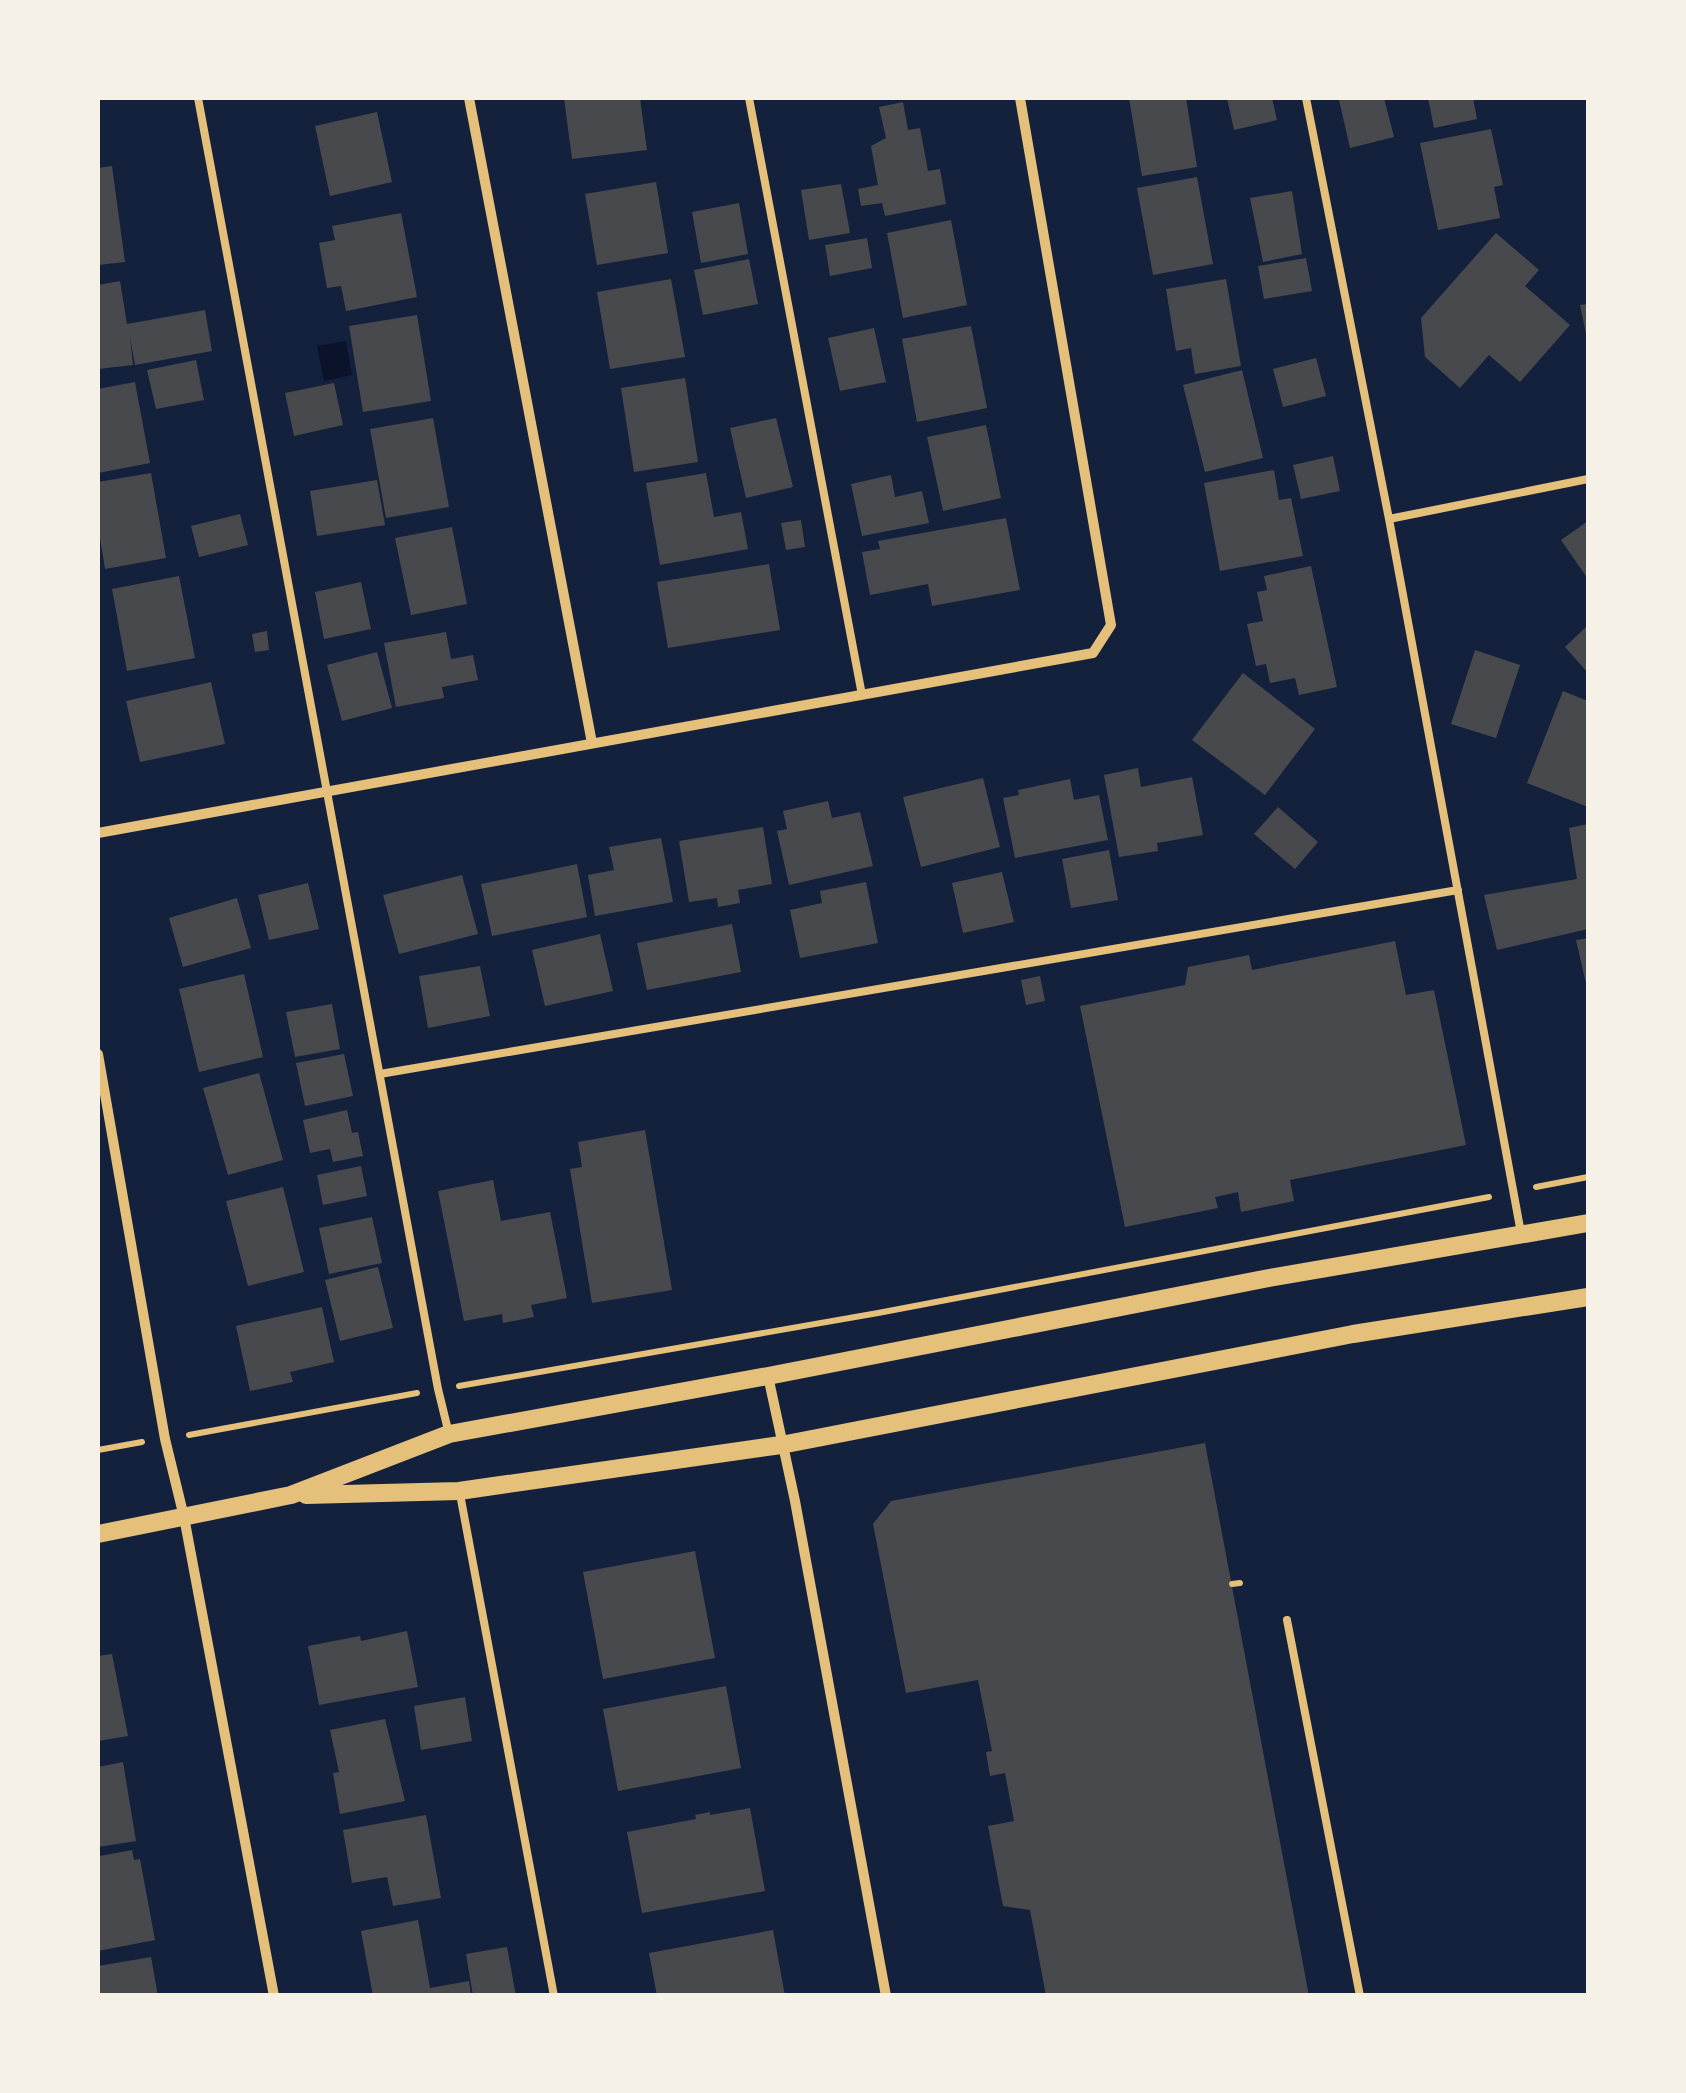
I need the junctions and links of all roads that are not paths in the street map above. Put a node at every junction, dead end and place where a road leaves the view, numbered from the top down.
1 (198, 98) edge
2 (470, 98) edge
3 (749, 98) edge
4 (1020, 98) edge
5 (1306, 98) edge
6 (1588, 480) edge
7 (1390, 519) junction
8 (862, 694) junction
9 (592, 743) junction
10 (328, 791) junction
11 (98, 833) edge
12 (1458, 890) junction
13 (98, 1054) edge
14 (380, 1074) junction
15 (1588, 1222) edge
16 (1521, 1235) junction
17 (1588, 1296) edge
18 (768, 1376) junction
19 (449, 1434) junction
20 (780, 1445) junction
21 (460, 1491) junction
22 (291, 1495) junction
23 (184, 1516) junction
24 (98, 1534) edge
25 (1287, 1620) dead end
26 (274, 1996) edge
27 (554, 1996) edge
28 (886, 1996) edge
29 (1360, 1996) edge

1 - 10 lane
2 - 9 street
3 - 8 lane
4 - 8 street
5 - 7 lane
6 - 7 lane
7 - 12 lane
8 - 9 street
9 - 10 street
10 - 11 street
10 - 14 lane
12 - 14 lane
12 - 16 lane
13 - 23 street
14 - 19 lane
15 - 16 street
16 - 18 street
17 - 20 street
18 - 19 street
18 - 20 street
19 - 22 street
20 - 21 street
20 - 28 street
21 - 22 street
21 - 27 lane
22 - 23 street
23 - 24 street
23 - 26 street
25 - 29 lane

